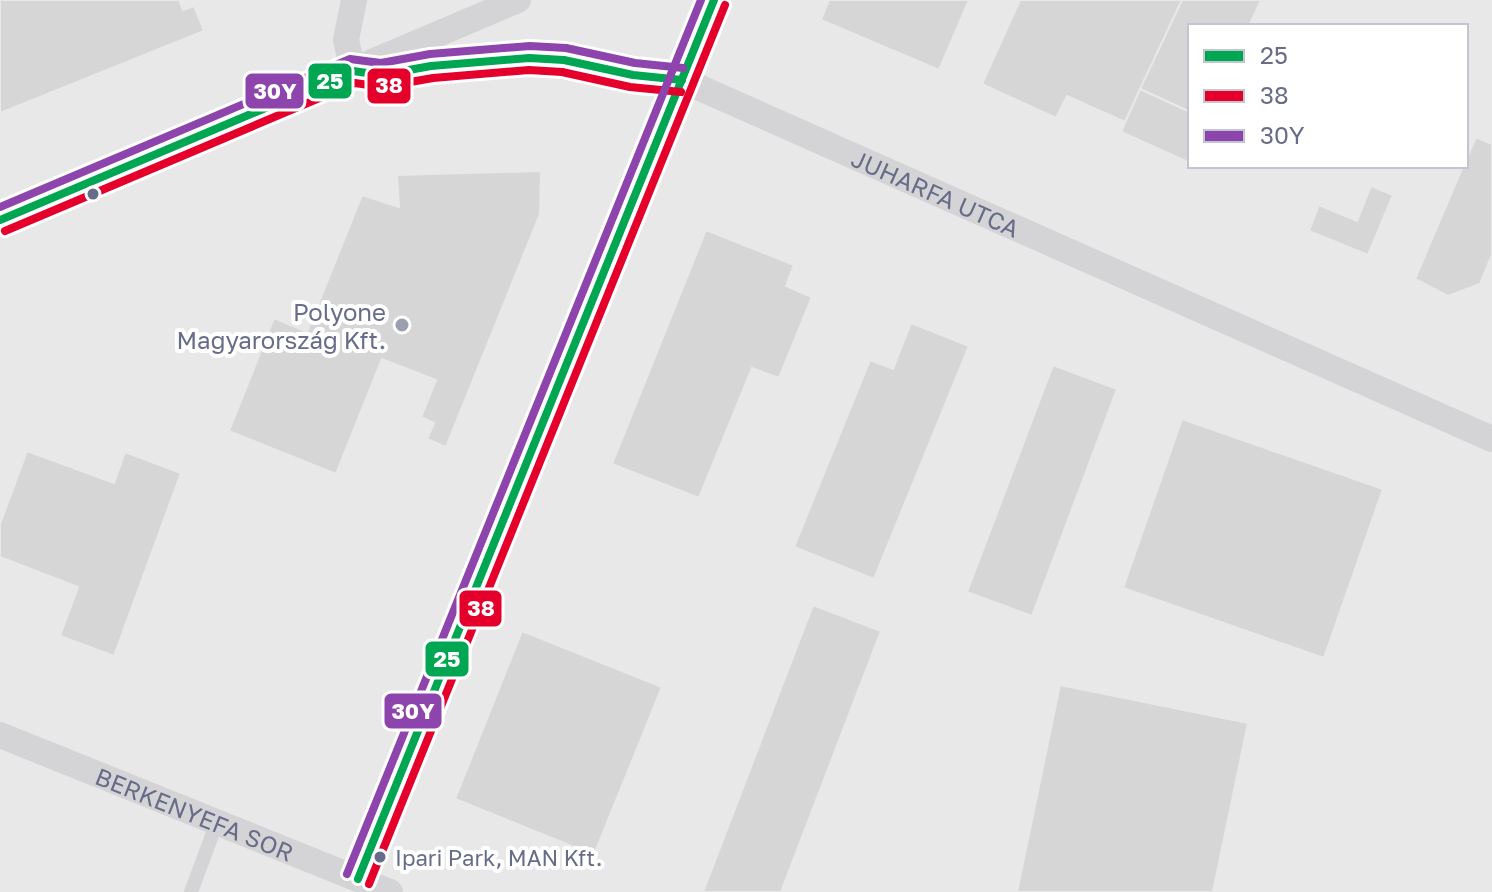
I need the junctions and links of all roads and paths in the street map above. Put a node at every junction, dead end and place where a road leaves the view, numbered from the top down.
1 (354, 0) edge
2 (518, 0) edge
3 (714, 0) edge
4 (353, 71) junction
5 (682, 80) junction
6 (0, 220) edge
7 (1492, 439) edge
8 (0, 735) edge
9 (217, 822) junction
10 (358, 879) junction
11 (191, 892) edge
12 (390, 892) edge

1 - 4 street
2 - 4 street
3 - 5 street
4 - 5 street, JUHARFA UTCA
4 - 6 street
5 - 7 street, JUHARFA UTCA
5 - 10 street
8 - 9 street, BERKENYEFA SOR
9 - 10 street, BERKENYEFA SOR
9 - 11 lane
10 - 12 street, BERKENYEFA SOR

